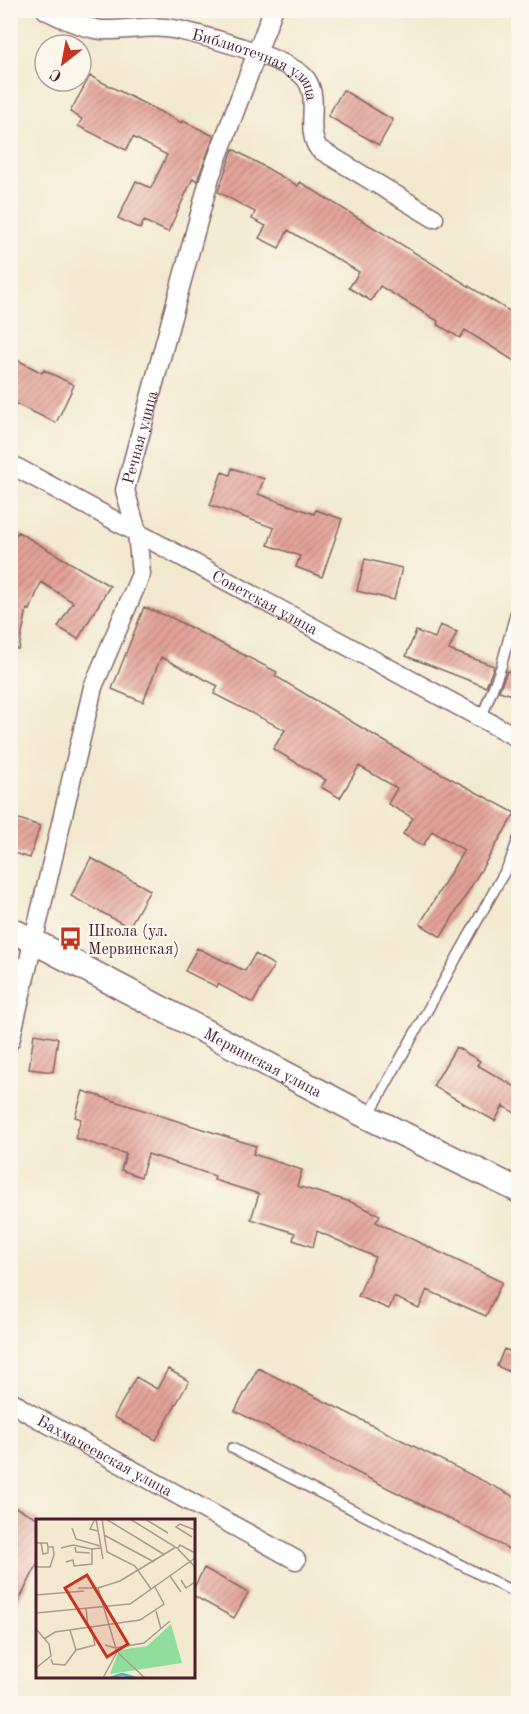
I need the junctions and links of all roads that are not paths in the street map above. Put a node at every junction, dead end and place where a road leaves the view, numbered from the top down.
1 (46, 10) edge
2 (273, 10) edge
3 (257, 52) junction
4 (434, 218) dead end
5 (10, 464) edge
6 (137, 532) junction
7 (519, 603) edge
8 (481, 719) junction
9 (519, 738) edge
10 (519, 839) edge
11 (10, 929) edge
12 (35, 942) junction
13 (10, 1041) edge
14 (368, 1117) junction
15 (519, 1190) edge
16 (10, 1400) edge
17 (232, 1448) dead end
18 (296, 1560) dead end
19 (519, 1594) edge

1 - 3 street, Библиотечная улица
2 - 3 street, Речная улица
3 - 4 street, Библиотечная улица
3 - 6 street, Речная улица
5 - 6 street, Советская улица
6 - 8 street, Советская улица
6 - 12 street, Речная улица
7 - 8 lane
8 - 9 street, Советская улица
10 - 14 lane
11 - 12 street, Мервинская улица
12 - 13 street, Речная улица
12 - 14 street, Мервинская улица
14 - 15 street, Мервинская улица
16 - 18 street, Бахмачеевская улица
17 - 19 lane

